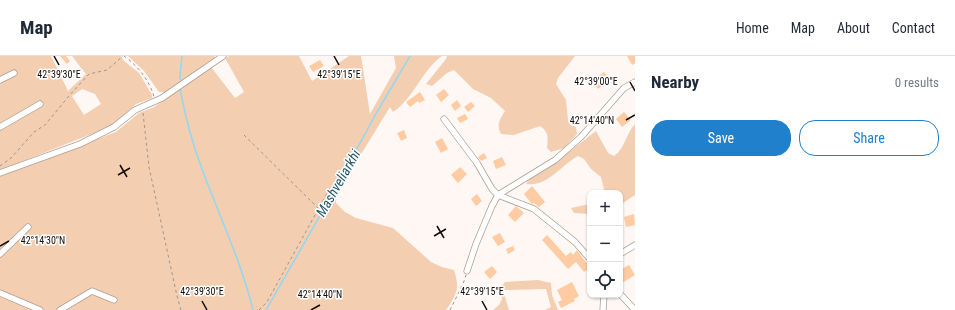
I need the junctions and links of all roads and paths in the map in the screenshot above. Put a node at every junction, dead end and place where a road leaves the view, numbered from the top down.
1 (124, 56) edge
2 (223, 56) edge
3 (14, 73) dead end
4 (0, 80) edge
5 (635, 82) edge
6 (155, 101) junction
7 (40, 104) dead end
8 (142, 106) junction
9 (444, 119) dead end
10 (0, 127) edge
11 (244, 136) dead end
12 (0, 166) edge
13 (0, 173) edge
14 (330, 188) dead end
15 (498, 195) junction
16 (318, 208) junction
17 (28, 227) dead end
18 (635, 245) edge
19 (623, 252) edge
20 (0, 254) edge
21 (587, 256) edge
22 (467, 271) joint
23 (0, 293) edge
24 (623, 297) edge
25 (604, 298) edge
26 (114, 300) dead end
27 (40, 310) edge
28 (60, 310) edge
29 (181, 310) edge
30 (259, 310) edge
31 (450, 310) edge
32 (603, 310) edge
33 (635, 310) edge

1 - 6 path
1 - 12 path
2 - 6 street
3 - 4 street
5 - 15 street
6 - 8 street
7 - 10 street
8 - 13 street
8 - 29 path
9 - 15 street
11 - 16 path
14 - 16 path
15 - 21 street
15 - 22 street
16 - 30 path
17 - 20 street
18 - 19 street
22 - 31 path
23 - 27 street
24 - 33 street
25 - 32 street
26 - 28 street

